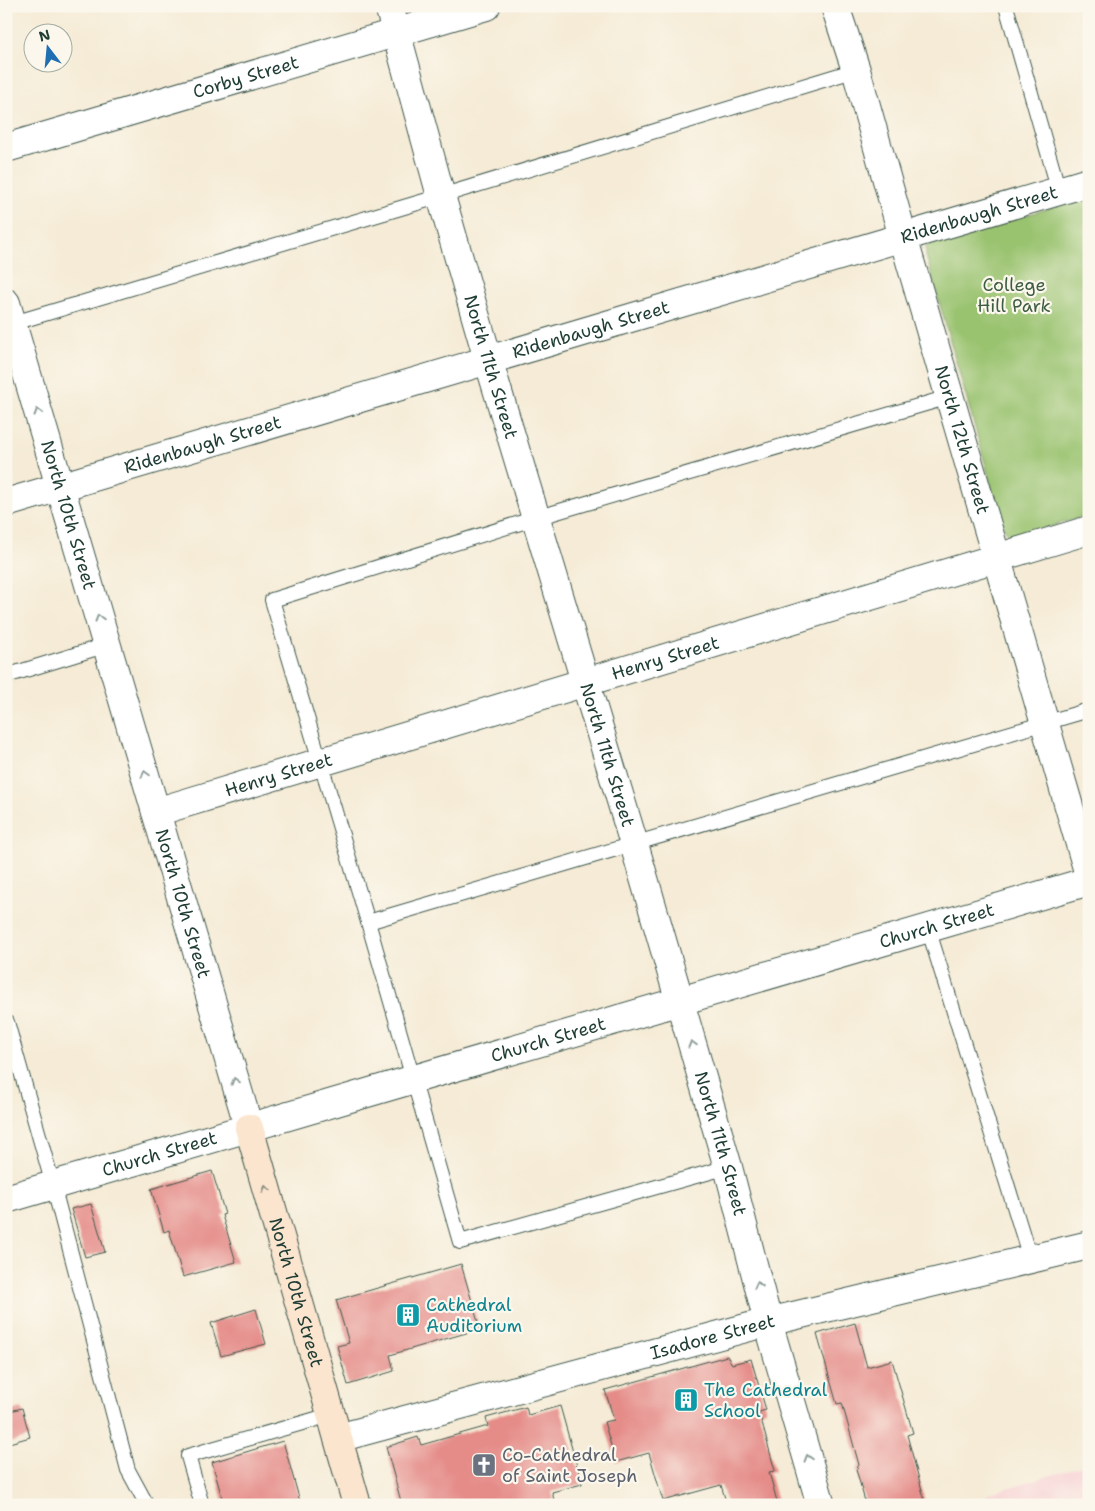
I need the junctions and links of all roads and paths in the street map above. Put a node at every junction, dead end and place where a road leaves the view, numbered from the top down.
1 (389, 6) edge
2 (486, 6) edge
3 (835, 6) edge
4 (1006, 6) edge
5 (397, 33) junction
6 (856, 70) junction
7 (6, 148) edge
8 (1089, 182) edge
9 (1059, 191) junction
10 (441, 196) junction
11 (903, 237) junction
12 (8, 317) edge
13 (488, 359) junction
14 (949, 397) junction
15 (61, 488) junction
16 (6, 503) edge
17 (536, 518) junction
18 (1089, 530) edge
19 (996, 558) junction
20 (107, 645) junction
21 (6, 676) edge
22 (585, 682) junction
23 (1089, 710) edge
24 (1045, 723) junction
25 (321, 762) junction
26 (156, 812) junction
27 (634, 844) junction
28 (1089, 875) edge
29 (1089, 880) edge
30 (368, 922) junction
31 (928, 928) junction
32 (679, 1001) junction
33 (7, 1022) edge
34 (413, 1079) junction
35 (249, 1128) junction
36 (728, 1167) junction
37 (53, 1185) junction
38 (6, 1199) edge
39 (1089, 1245) edge
40 (1030, 1258) junction
41 (768, 1322) junction
42 (334, 1427) junction
43 (147, 1505) edge
44 (202, 1505) edge
45 (357, 1505) edge
46 (822, 1505) edge

1 - 5 street, North 11th Street
2 - 5 street, Corby Street
3 - 6 street, North 12th Street
4 - 9 lane
5 - 7 street, Corby Street
5 - 10 street, North 11th Street
6 - 10 lane
6 - 11 street, North 12th Street
8 - 9 street, Ridenbaugh Street
9 - 11 street, Ridenbaugh Street
10 - 12 lane
10 - 13 street, North 11th Street
11 - 13 street, Ridenbaugh Street
11 - 14 street, North 12th Street
15 -> 12 street, North 10th Street
13 - 15 street, Ridenbaugh Street
13 - 17 street, North 11th Street
14 - 17 lane
14 - 19 street, North 12th Street
15 - 16 street, Ridenbaugh Street
20 -> 15 street, North 10th Street
17 - 22 street, North 11th Street
17 - 25 lane
18 - 19 street, Henry Street
19 - 22 street, Henry Street
19 - 24 street, North 12th Street
20 - 21 lane
26 -> 20 street, North 10th Street
22 - 25 street, Henry Street
22 - 27 street, North 11th Street
23 - 24 lane
24 - 27 lane
24 - 28 street, North 12th Street
25 - 26 street, Henry Street
25 - 30 lane
35 -> 26 street, North 10th Street
27 - 30 lane
27 - 32 street, North 11th Street
29 - 31 street, Church Street
30 - 34 lane
31 - 32 street, Church Street
31 - 40 lane
32 - 34 street, Church Street
36 -> 32 street, North 11th Street
33 - 37 lane
34 - 35 street, Church Street
34 - 36 lane
35 - 37 street, Church Street
42 -> 35 street, North 10th Street
41 -> 36 street, North 11th Street
37 - 38 street, Church Street
37 - 43 lane
39 - 40 street, Isadore Street
40 - 41 street, Isadore Street
41 - 42 street, Isadore Street
46 -> 41 street, North 11th Street
42 - 44 lane
42 - 45 street, North 10th Street

